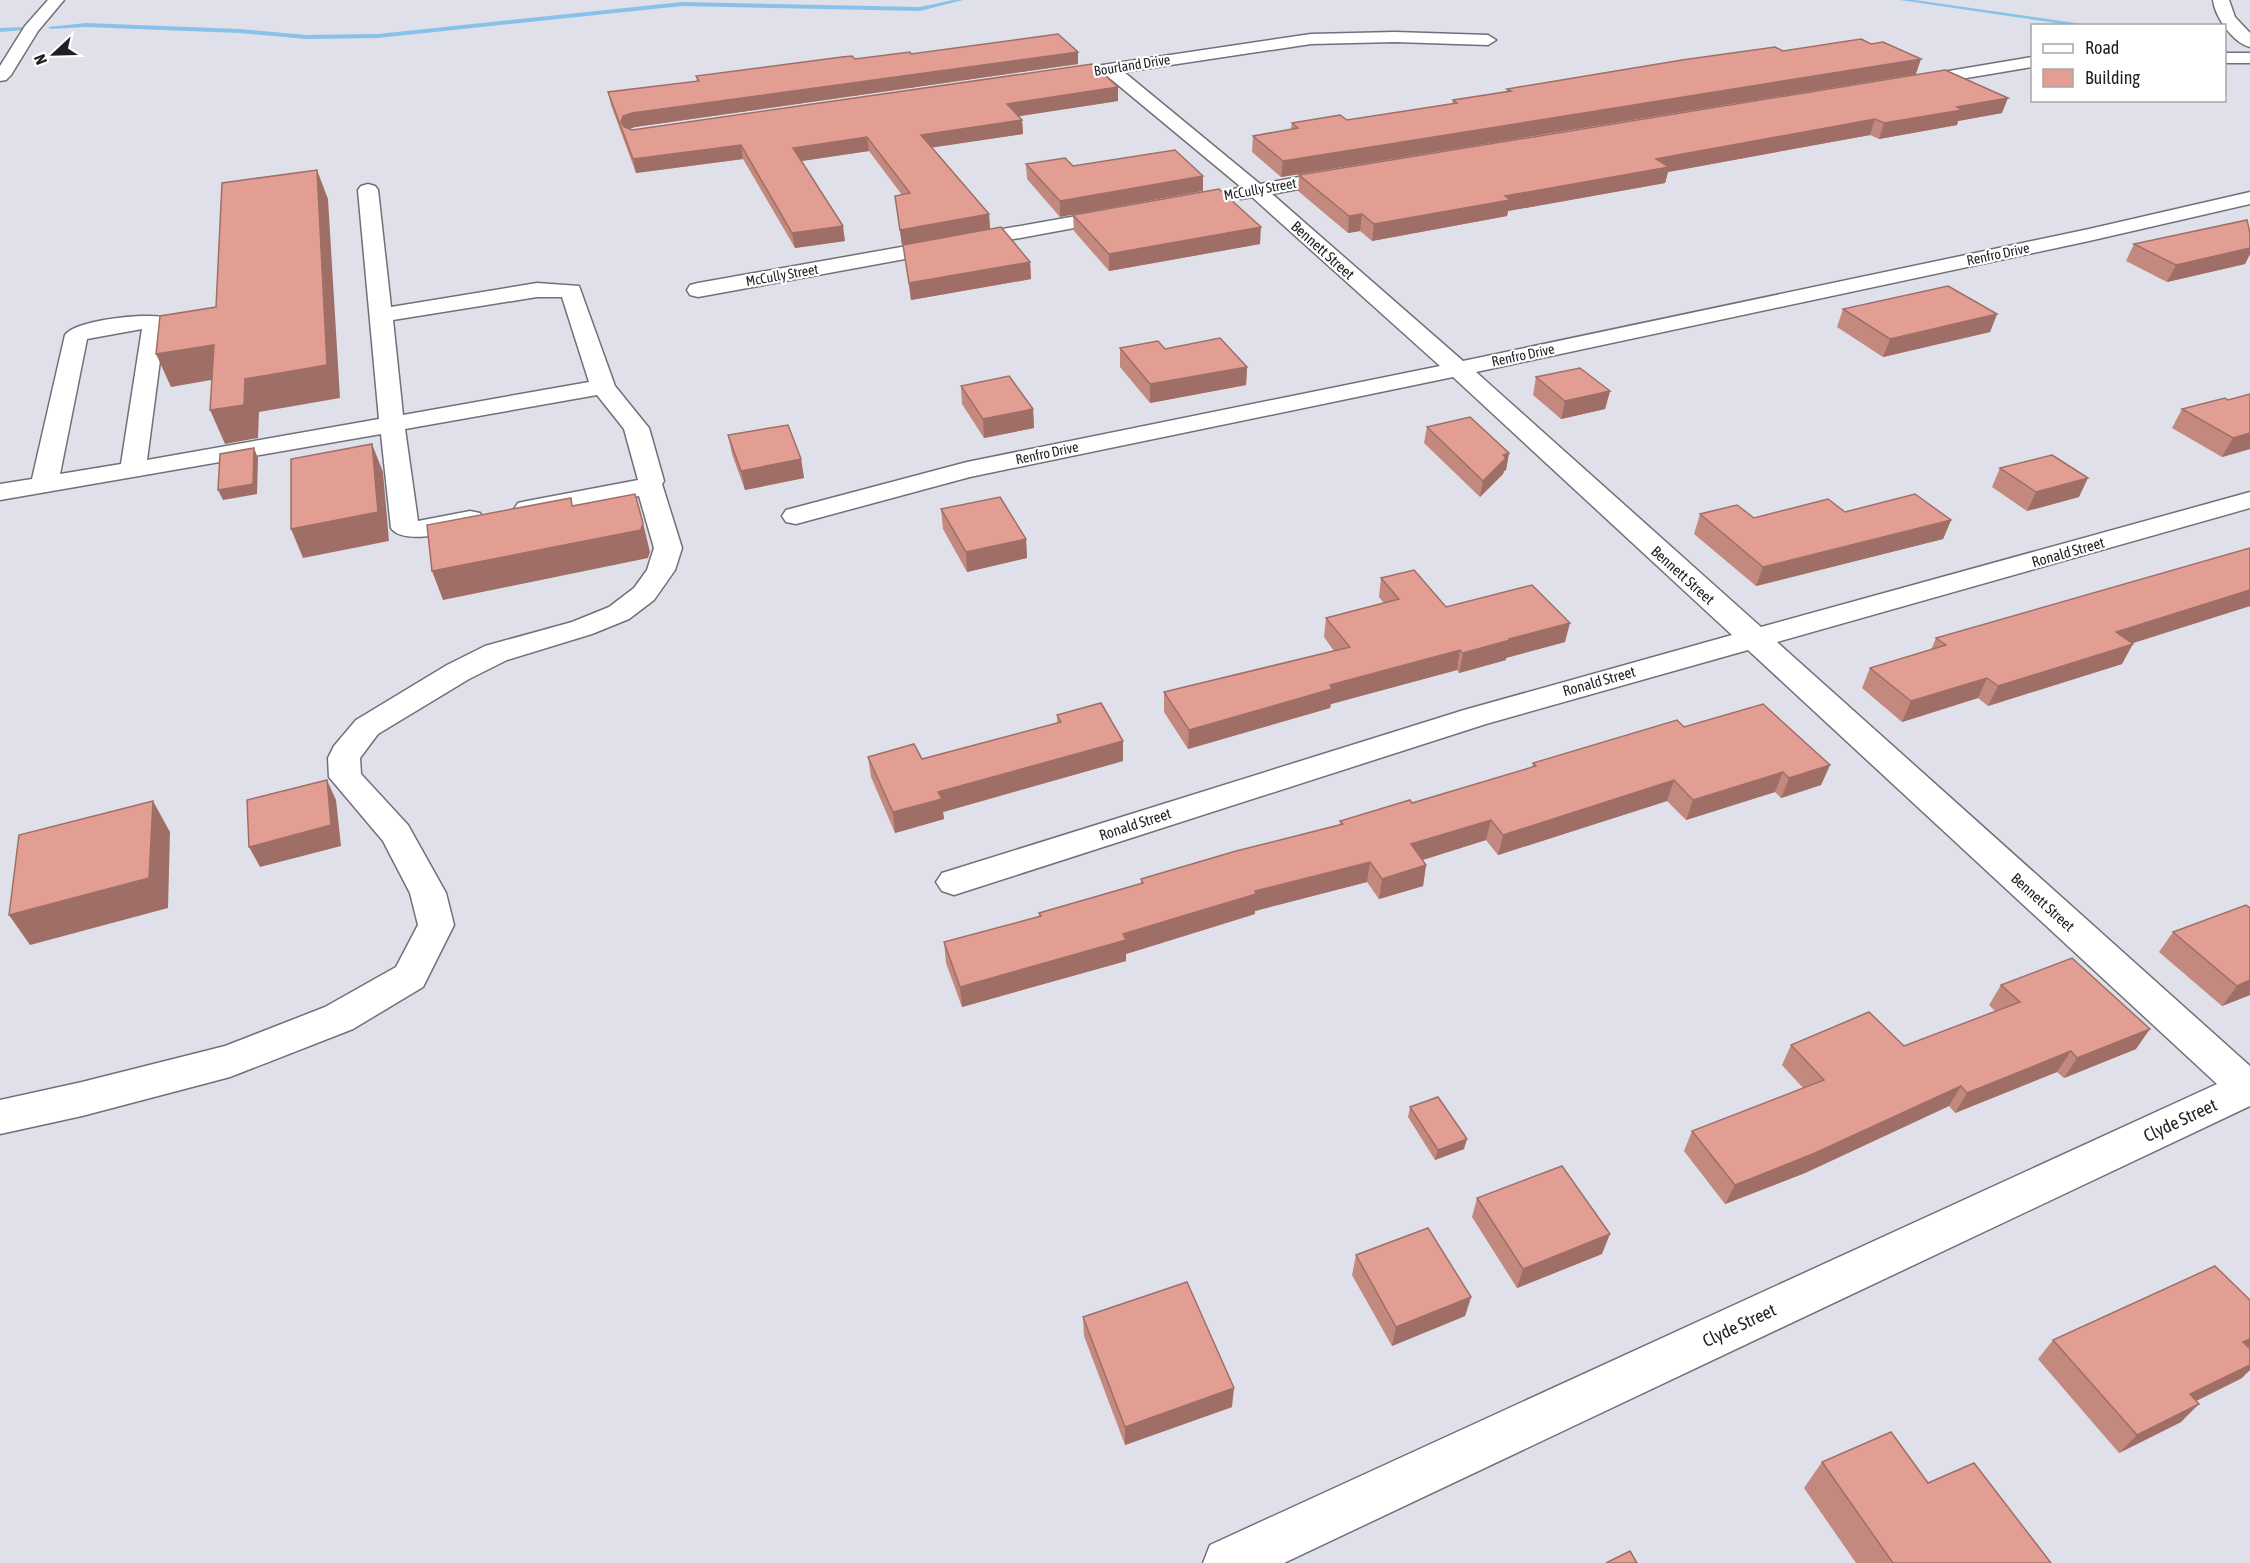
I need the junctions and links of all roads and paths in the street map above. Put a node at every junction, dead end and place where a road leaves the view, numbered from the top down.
1 (56, 0) edge
2 (2220, 0) edge
3 (1488, 40) dead end
4 (2250, 42) edge
5 (2226, 58) edge
6 (2250, 58) edge
7 (2031, 62) edge
8 (1110, 69) junction
9 (1074, 74) edge
10 (0, 76) edge
11 (1897, 85) edge
12 (1360, 173) edge
13 (368, 190) dead end
14 (1256, 190) junction
15 (1221, 196) edge
16 (2250, 198) edge
17 (1139, 211) edge
18 (698, 291) dead end
19 (381, 315) junction
20 (1458, 369) junction
21 (603, 387) junction
22 (392, 425) junction
23 (133, 470) junction
24 (649, 484) junction
25 (44, 486) junction
26 (0, 492) edge
27 (2250, 500) edge
28 (796, 516) dead end
29 (1752, 638) junction
30 (954, 882) dead end
31 (2249, 1088) edge
32 (0, 1116) edge
33 (1228, 1563) edge

1 - 10 street
2 - 4 street
3 - 8 street, Bourland Drive
5 - 6 street
7 - 11 street
8 - 9 street, Bourland Drive
8 - 14 street, Bennett Street
12 - 14 street, McCully Street
13 - 19 street
14 - 15 street, McCully Street
14 - 20 street, Bennett Street
16 - 20 street, Renfro Drive
17 - 18 street, McCully Street
19 - 21 street
19 - 22 street
20 - 28 street, Renfro Drive
20 - 29 street, Bennett Street
21 - 22 street
21 - 24 street
22 - 23 street
22 - 24 street
23 - 25 street
23 - 25 street
24 - 32 street
25 - 26 street
27 - 29 street, Ronald Street
29 - 30 street, Ronald Street
29 - 31 street, Bennett Street
31 - 33 street, Clyde Street

